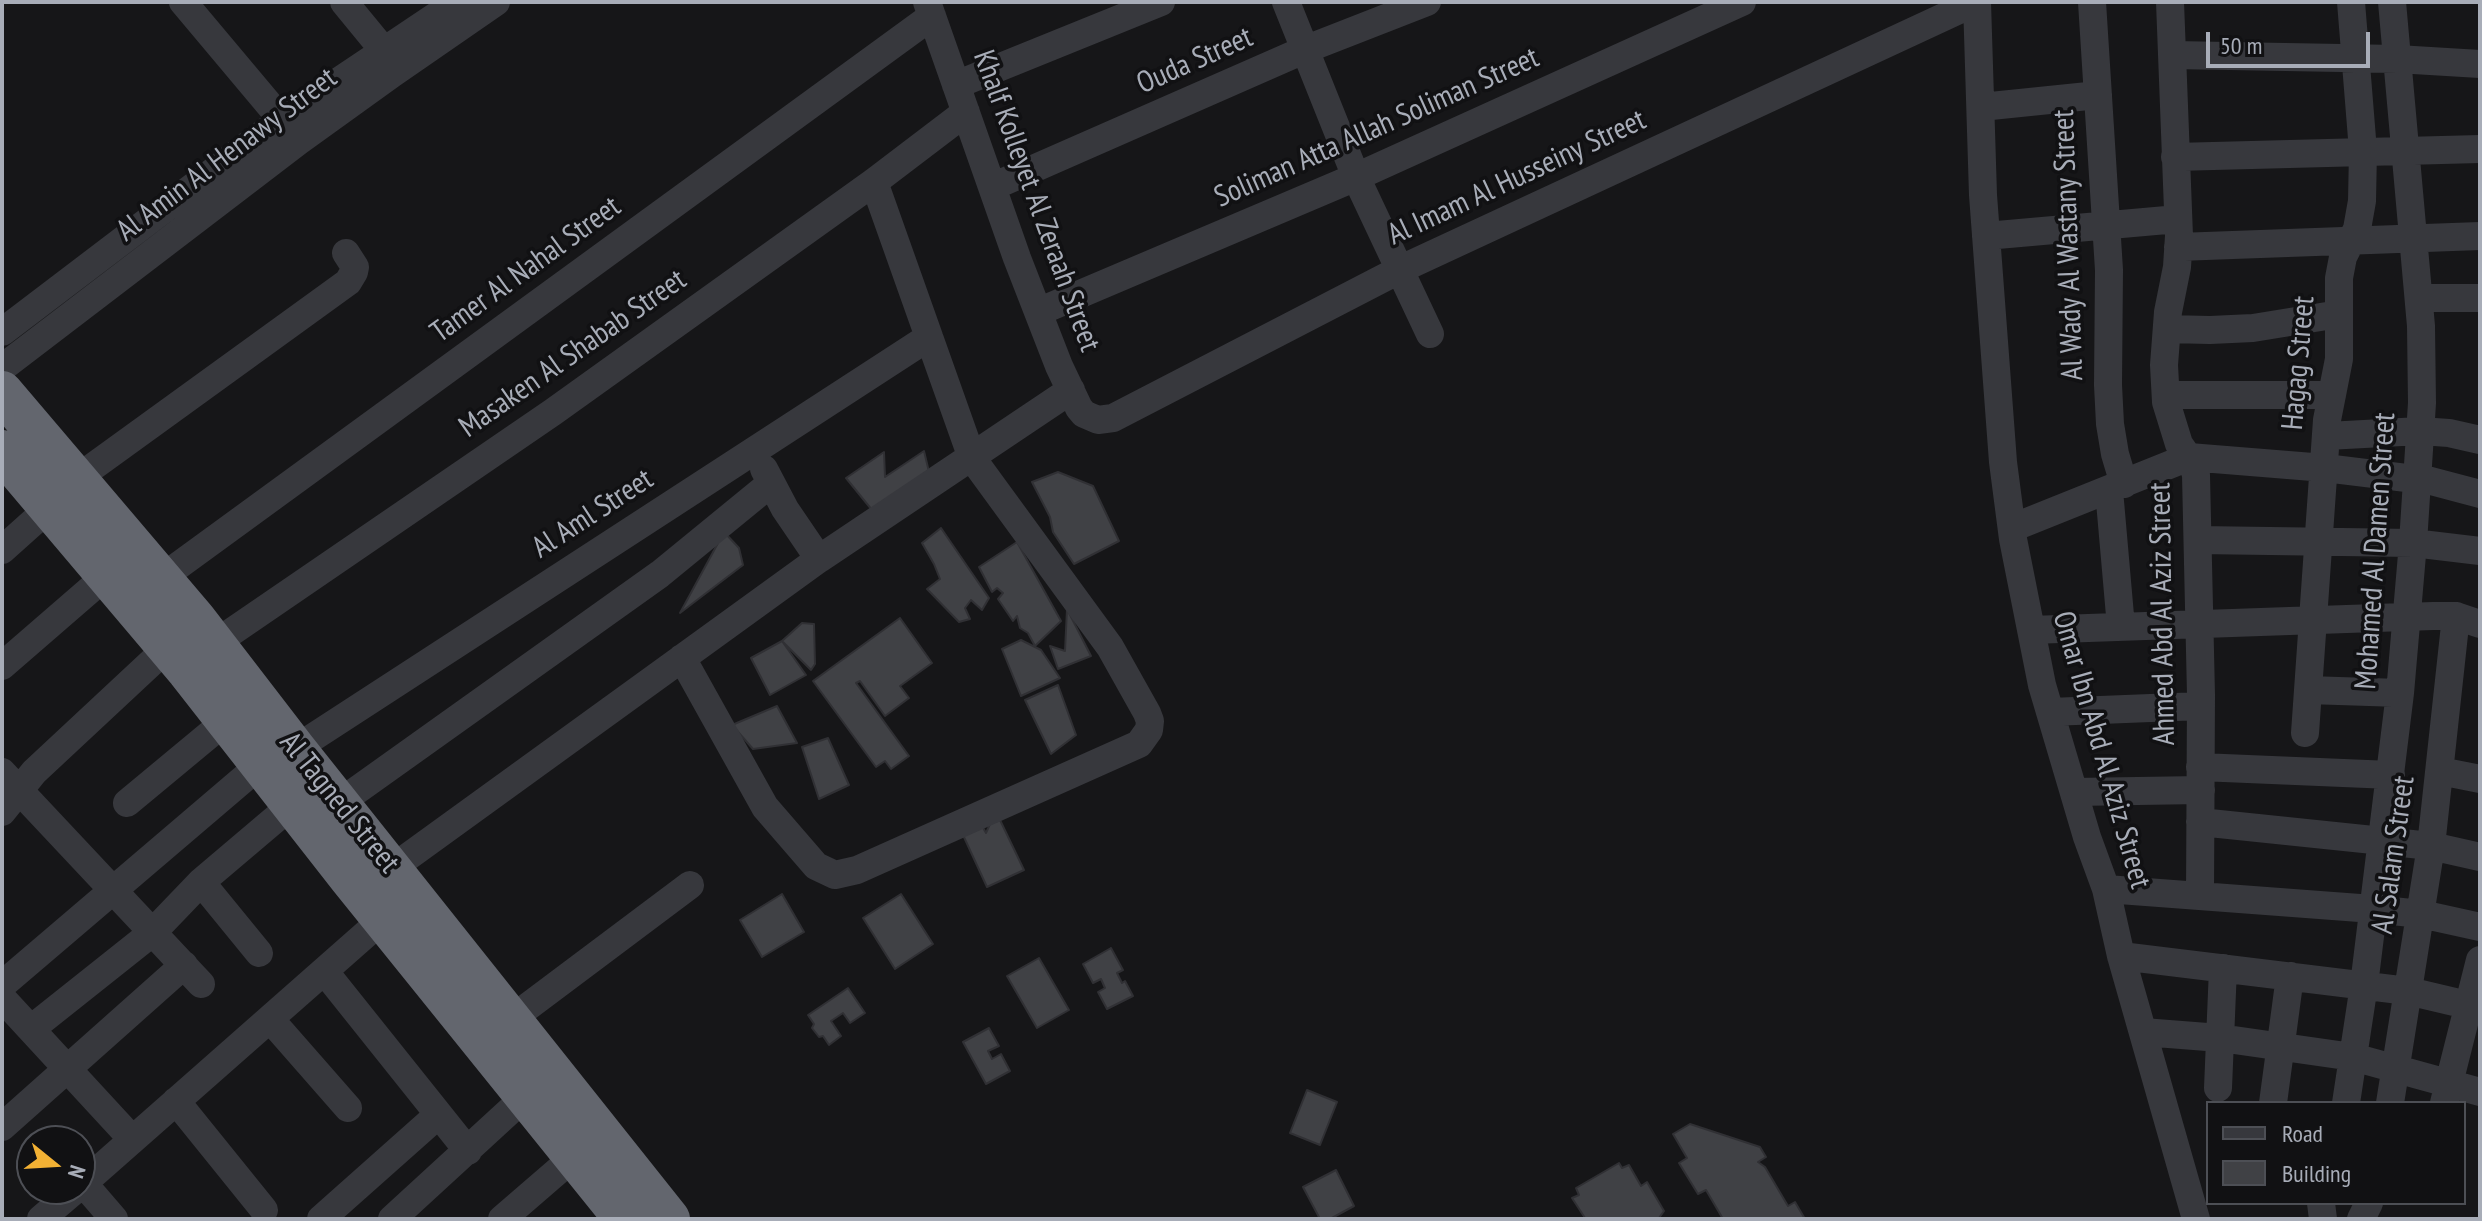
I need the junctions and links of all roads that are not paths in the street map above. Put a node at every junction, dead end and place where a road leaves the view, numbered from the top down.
1 (183, 2) edge
2 (344, 2) edge
3 (457, 2) edge
4 (496, 2) edge
5 (1161, 2) edge
6 (1286, 2) edge
7 (1427, 2) edge
8 (1976, 2) edge
9 (2092, 2) edge
10 (2170, 2) edge
11 (2351, 2) edge
12 (2392, 2) edge
13 (1739, 3) edge
14 (930, 9) edge
15 (1304, 50) junction
16 (385, 52) junction
17 (2173, 55) junction
18 (2357, 58) junction
19 (2397, 59) junction
20 (2480, 64) edge
21 (956, 85) junction
22 (2098, 95) junction
23 (1981, 107) junction
24 (966, 112) junction
25 (281, 120) junction
26 (299, 141) junction
27 (2480, 149) edge
28 (2407, 150) junction
29 (2363, 151) junction
30 (2175, 157) junction
31 (1356, 177) junction
32 (874, 182) junction
33 (992, 187) junction
34 (181, 196) junction
35 (200, 217) junction
36 (2106, 225) junction
37 (2178, 233) junction
38 (1986, 236) junction
39 (2480, 236) edge
40 (2415, 238) junction
41 (2350, 241) junction
42 (346, 253) dead end
43 (1401, 269) junction
44 (2419, 298) junction
45 (2480, 298) edge
46 (1038, 312) junction
47 (2339, 314) junction
48 (2167, 329) junction
49 (2, 332) edge
50 (1430, 334) dead end
51 (929, 337) junction
52 (2, 368) edge
53 (1071, 390) junction
54 (2, 392) edge
55 (2166, 395) junction
56 (2332, 395) junction
57 (1090, 418) joint
58 (2420, 431) junction
59 (2327, 436) junction
60 (2480, 440) edge
61 (755, 450) junction
62 (2189, 457) junction
63 (972, 458) junction
64 (2325, 468) junction
65 (8, 471) edge
66 (2417, 479) junction
67 (770, 484) junction
68 (2116, 487) junction
69 (63, 493) junction
70 (2480, 494) edge
71 (2012, 528) junction
72 (2198, 540) junction
73 (2320, 541) junction
74 (2413, 543) junction
75 (2, 550) edge
76 (2480, 551) edge
77 (819, 559) junction
78 (107, 575) junction
79 (160, 579) junction
80 (2407, 617) junction
81 (2468, 620) edge
82 (2314, 621) junction
83 (2199, 625) junction
84 (2121, 627) junction
85 (2031, 630) junction
86 (214, 644) junction
87 (168, 647) junction
88 (682, 658) junction
89 (2, 666) edge
90 (2308, 690) junction
91 (2400, 693) junction
92 (2201, 706) junction
93 (2050, 712) junction
94 (227, 720) junction
95 (2305, 733) dead end
96 (278, 756) junction
97 (2440, 771) junction
98 (2391, 775) junction
99 (2200, 779) junction
100 (2480, 779) edge
101 (8, 791) edge
102 (2074, 792) junction
103 (127, 803) dead end
104 (339, 803) junction
105 (293, 804) junction
106 (2200, 822) junction
107 (2382, 841) junction
108 (2431, 846) junction
109 (2480, 857) edge
110 (391, 869) junction
111 (201, 882) junction
112 (690, 885) dead end
113 (113, 889) junction
114 (2106, 889) junction
115 (2200, 895) junction
116 (2373, 909) junction
117 (2421, 914) junction
118 (383, 919) junction
119 (2480, 927) edge
120 (153, 932) junction
121 (259, 953) dead end
122 (2121, 956) junction
123 (2480, 960) edge
124 (2223, 968) junction
125 (325, 972) junction
126 (2290, 976) junction
127 (2, 985) edge
128 (2364, 985) junction
129 (2408, 991) junction
130 (2, 998) edge
131 (2474, 1007) edge
132 (270, 1019) junction
133 (510, 1020) junction
134 (31, 1029) junction
135 (2143, 1032) junction
136 (2220, 1038) junction
137 (2280, 1045) junction
138 (2353, 1057) junction
139 (66, 1069) junction
140 (2395, 1069) junction
141 (2218, 1088) dead end
142 (2480, 1092) edge
143 (2447, 1093) edge
144 (526, 1096) junction
145 (176, 1101) junction
146 (2273, 1101) edge
147 (2346, 1101) edge
148 (2390, 1101) edge
149 (348, 1108) dead end
150 (438, 1115) junction
151 (2, 1127) edge
152 (132, 1139) junction
153 (468, 1151) junction
154 (575, 1156) junction
155 (96, 1172) edge
156 (96, 1202) edge
157 (58, 1205) edge
158 (264, 1210) dead end
159 (622, 1218) edge
160 (41, 1219) edge
161 (114, 1219) edge
162 (321, 1219) edge
163 (392, 1219) edge
164 (502, 1219) edge
165 (669, 1219) edge
166 (2196, 1219) edge

1 - 25 street
2 - 16 street
3 - 16 street, Al Amin Al Henawy Street
4 - 26 street, Al Amin Al Henawy Street
5 - 21 street
6 - 15 street
7 - 15 street, Ouda Street
8 - 23 street, Omar Ibn Abd Al Aziz Street
8 - 43 street, Al Imam Al Husseiny Street
9 - 22 street, Al Wady Al Wastany Street
10 - 17 street, Ahmed Abd Al Aziz Street
11 - 18 street, Hagag Street
12 - 19 street, Mohamed Al Damen Street
13 - 31 street, Soliman Atta Allah Soliman Street
14 - 21 street, Khalf Kolleyet Al Zeraah Street
14 - 79 street, Tamer Al Nahal Street
15 - 31 street
15 - 33 street, Ouda Street
16 - 25 street, Al Amin Al Henawy Street
17 - 18 street
17 - 30 street, Ahmed Abd Al Aziz Street
18 - 19 street
18 - 29 street, Hagag Street
19 - 20 street
19 - 28 street, Mohamed Al Damen Street
21 - 24 street, Khalf Kolleyet Al Zeraah Street
22 - 23 street
22 - 36 street, Al Wady Al Wastany Street
23 - 38 street, Omar Ibn Abd Al Aziz Street
24 - 32 street, Masaken Al Shabab Street
24 - 33 street, Khalf Kolleyet Al Zeraah Street
25 - 26 street
25 - 34 street, Al Amin Al Henawy Street
26 - 35 street, Al Amin Al Henawy Street
27 - 28 street
28 - 29 street
28 - 40 street, Mohamed Al Damen Street
29 - 30 street
29 - 41 street, Hagag Street
30 - 37 street, Ahmed Abd Al Aziz Street
31 - 43 street
31 - 46 street, Soliman Atta Allah Soliman Street
32 - 51 street
32 - 86 street, Masaken Al Shabab Street
33 - 46 street, Khalf Kolleyet Al Zeraah Street
34 - 35 street
34 - 49 street, Al Amin Al Henawy Street
35 - 52 street, Al Amin Al Henawy Street
36 - 37 street
36 - 38 street
36 - 68 street, Al Wady Al Wastany Street
37 - 41 street
37 - 48 street, Ahmed Abd Al Aziz Street
38 - 71 street, Omar Ibn Abd Al Aziz Street
39 - 40 street
40 - 41 street
40 - 44 street, Mohamed Al Damen Street
41 - 47 street, Hagag Street
42 - 69 street
43 - 50 street
43 - 57 street, Al Imam Al Husseiny Street
44 - 45 street
44 - 58 street, Mohamed Al Damen Street
46 - 53 street, Khalf Kolleyet Al Zeraah Street
47 - 48 street
47 - 56 street, Hagag Street
48 - 55 street, Ahmed Abd Al Aziz Street
51 - 61 street, Al Aml Street
51 - 63 street
53 - 57 street, Khalf Kolleyet Al Zeraah Street
53 - 63 street
54 - 69 highway, Al Tagned Street
55 - 56 street
55 - 62 street, Ahmed Abd Al Aziz Street
56 - 59 street, Hagag Street
58 - 59 street
58 - 60 street
58 - 66 street, Mohamed Al Damen Street
59 - 64 street, Hagag Street
61 - 67 street
61 - 96 street, Al Aml Street
62 - 64 street
62 - 68 street
62 - 72 street, Ahmed Abd Al Aziz Street
63 - 77 street
63 - 88 street
64 - 66 street
64 - 73 street, Hagag Street
65 - 69 highway, Al Tagned Street
66 - 70 street
66 - 74 street, Mohamed Al Damen Street
67 - 77 street
67 - 104 street
68 - 71 street
68 - 84 street, Al Wady Al Wastany Street
69 - 75 street
69 - 78 highway, Al Tagned Street
69 - 79 highway, Al Tagned Street
71 - 85 street, Omar Ibn Abd Al Aziz Street
72 - 73 street
72 - 83 street, Ahmed Abd Al Aziz Street
73 - 74 street
73 - 82 street, Hagag Street
74 - 76 street
74 - 80 street, Mohamed Al Damen Street
77 - 88 street
78 - 87 highway, Al Tagned Street
78 - 89 street
79 - 86 highway, Al Tagned Street
80 - 81 street
80 - 82 street
80 - 91 street, Mohamed Al Damen Street
81 - 97 street, Al Salam Street
82 - 83 street
82 - 90 street, Hagag Street
83 - 84 street
83 - 92 street, Ahmed Abd Al Aziz Street
84 - 85 street
85 - 93 street, Omar Ibn Abd Al Aziz Street
86 - 96 highway, Al Tagned Street
87 - 94 highway, Al Tagned Street
87 - 101 street
88 - 110 street
90 - 91 street
90 - 95 street, Hagag Street
91 - 98 street, Mohamed Al Damen Street
92 - 93 street
92 - 99 street, Ahmed Abd Al Aziz Street
93 - 102 street, Omar Ibn Abd Al Aziz Street
94 - 96 highway, Al Tagned Street
94 - 103 street
96 - 104 highway, Al Tagned Street
96 - 105 highway, Al Tagned Street
96 - 113 street, Al Aml Street
97 - 100 street
97 - 108 street, Al Salam Street
98 - 99 street
98 - 107 street, Mohamed Al Damen Street
99 - 102 street
99 - 106 street, Ahmed Abd Al Aziz Street
101 - 113 street
102 - 114 street, Omar Ibn Abd Al Aziz Street
104 - 110 highway, Al Tagned Street
105 - 111 street
105 - 118 highway, Al Tagned Street
106 - 107 street
106 - 115 street, Ahmed Abd Al Aziz Street
107 - 108 street
107 - 116 street, Mohamed Al Damen Street
108 - 109 street
108 - 117 street, Al Salam Street
110 - 133 highway, Al Tagned Street
111 - 120 street
111 - 121 street
112 - 133 street
113 - 120 street
113 - 127 street, Al Aml Street
114 - 115 street
114 - 122 street, Omar Ibn Abd Al Aziz Street
115 - 116 street
116 - 117 street
116 - 128 street, Mohamed Al Damen Street
117 - 119 street
117 - 129 street, Al Salam Street
118 - 125 street
118 - 144 highway, Al Tagned Street
120 - 134 street
120 - 139 street
122 - 124 street
122 - 135 street, Omar Ibn Abd Al Aziz Street
123 - 131 street
124 - 126 street
124 - 136 street
125 - 132 street
125 - 150 street
126 - 128 street
126 - 137 street
128 - 129 street
128 - 138 street, Mohamed Al Damen Street
129 - 131 street
129 - 140 street, Al Salam Street
130 - 134 street
131 - 143 street
132 - 145 street
132 - 149 street
133 - 165 highway, Al Tagned Street
134 - 139 street
135 - 136 street
135 - 166 street, Omar Ibn Abd Al Aziz Street
136 - 137 street
136 - 141 street
137 - 138 street
137 - 146 street
138 - 140 street
138 - 147 street, Mohamed Al Damen Street
139 - 151 street
139 - 152 street
140 - 143 street
140 - 148 street, Al Salam Street
142 - 143 street
144 - 153 street
144 - 154 highway, Al Tagned Street
145 - 152 street
145 - 158 street
150 - 153 street
150 - 162 street
152 - 155 street
153 - 163 street
154 - 159 highway, Al Tagned Street
154 - 164 street
156 - 161 street
157 - 160 street

